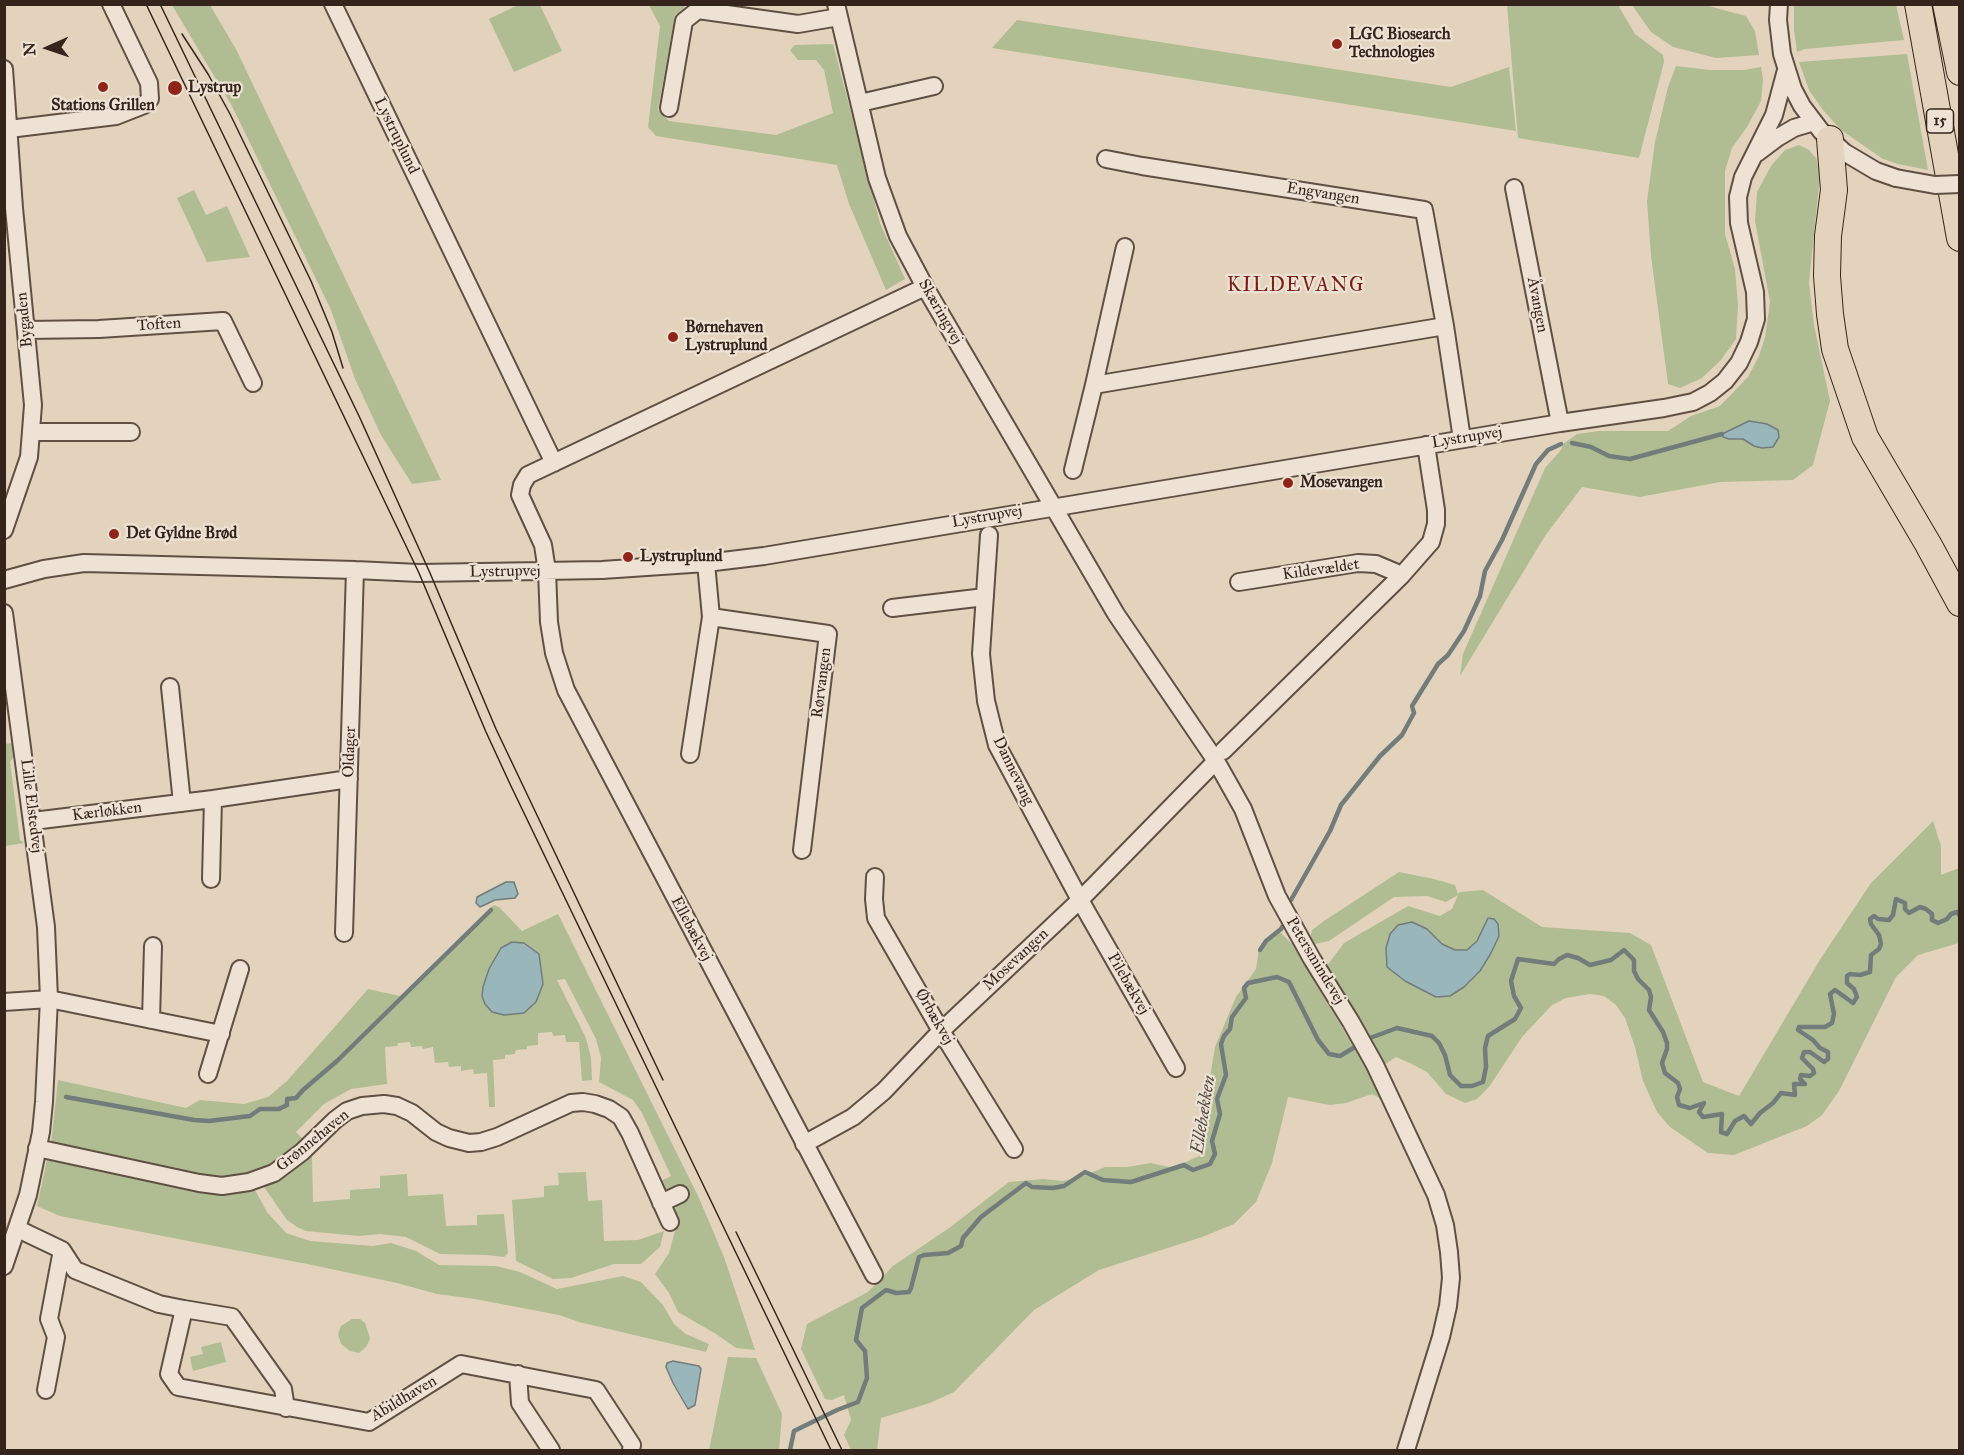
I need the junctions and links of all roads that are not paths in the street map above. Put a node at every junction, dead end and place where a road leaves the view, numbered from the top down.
1 (111, 4) edge
2 (333, 4) edge
3 (1765, 4) edge
4 (1918, 4) edge
5 (1946, 4) edge
6 (711, 8) edge
7 (838, 11) edge
8 (1778, 12) edge
9 (4, 69) edge
10 (1786, 70) junction
11 (1959, 72) edge
12 (934, 86) dead end
13 (860, 103) junction
14 (669, 108) dead end
15 (9, 129) junction
16 (1822, 131) junction
17 (7, 149) edge
18 (1752, 158) junction
19 (1106, 159) dead end
20 (1959, 184) edge
21 (1515, 188) dead end
22 (9, 207) edge
23 (1959, 238) edge
24 (1125, 247) dead end
25 (925, 287) junction
26 (1445, 326) junction
27 (26, 330) junction
28 (253, 383) dead end
29 (1094, 385) junction
30 (1560, 423) junction
31 (32, 432) junction
32 (131, 432) dead end
33 (1462, 439) junction
34 (1426, 445) junction
35 (554, 463) junction
36 (1073, 470) dead end
37 (1052, 506) junction
38 (4, 530) edge
39 (989, 535) dead end
40 (706, 563) junction
41 (355, 570) junction
42 (547, 571) junction
43 (1402, 574) junction
44 (4, 580) edge
45 (1239, 582) dead end
46 (986, 597) junction
47 (1959, 603) edge
48 (892, 608) dead end
49 (4, 613) edge
50 (711, 617) junction
51 (170, 687) dead end
52 (13, 734) edge
53 (690, 754) dead end
54 (1219, 756) junction
55 (349, 779) junction
56 (213, 799) junction
57 (182, 803) junction
58 (33, 821) junction
59 (802, 850) dead end
60 (875, 877) dead end
61 (211, 879) dead end
62 (1080, 900) junction
63 (344, 933) dead end
64 (153, 946) dead end
65 (240, 969) dead end
66 (49, 999) junction
67 (4, 1002) edge
68 (151, 1020) junction
69 (941, 1031) junction
70 (220, 1034) junction
71 (1176, 1068) dead end
72 (208, 1074) dead end
73 (804, 1143) junction
74 (38, 1148) junction
75 (1014, 1149) dead end
76 (680, 1194) dead end
77 (661, 1203) junction
78 (670, 1222) dead end
79 (18, 1229) junction
80 (62, 1250) junction
81 (4, 1266) edge
82 (874, 1275) dead end
83 (184, 1309) junction
84 (518, 1374) junction
85 (46, 1390) dead end
86 (286, 1408) junction
87 (551, 1450) edge
88 (631, 1450) edge
89 (1406, 1450) edge

1 - 15 street
2 - 35 street, Lystruplund
3 - 8 street
4 - 23 highway, 15
5 - 11 highway
6 - 7 street, Skæringvej
6 - 14 street, Skæringvej
7 - 13 street, Skæringvej
8 - 10 street
9 - 15 street, Bygaden
10 - 16 street
10 - 18 street, Lystrupvej
12 - 13 street
13 - 25 street, Skæringvej
15 - 17 street, Bygaden
16 - 18 street, Lystrupvej
16 - 20 street, bridge
16 - 47 highway
17 - 22 street, Bygaden
18 - 30 street, Lystrupvej
19 - 26 street, Engvangen
21 - 30 street, Åvangen
22 - 27 street, Bygaden
24 - 29 street
25 - 35 street
25 - 37 street, Skæringvej
26 - 29 street
26 - 33 street, Engvangen
27 - 28 street, Toften
27 - 31 street, Bygaden
29 - 36 street
30 - 33 street, Lystrupvej
31 - 32 street
31 - 38 street, Bygaden
33 - 34 street, Lystrupvej
34 - 37 street, Lystrupvej
34 - 43 street, Mosevangen
35 - 42 street
37 - 40 street, Lystrupvej
37 - 54 street, Petersmindevej
39 - 46 street, Dannevang
40 - 42 street, Lystrupvej
40 - 50 street
41 - 42 street, Lystrupvej
41 - 44 street, Lystrupvej
41 - 55 street, Oldager
42 - 73 street, Ellebækvej
43 - 45 street, Kildevældet
43 - 54 street, Mosevangen
46 - 48 street
46 - 62 street, Dannevang
49 - 52 street, Lille Elstedvej
50 - 53 street
50 - 59 street, Rørvangen
51 - 57 street
52 - 58 street, Lille Elstedvej
54 - 62 street, Mosevangen
54 - 89 street, Petersmindevej
55 - 56 street, Kærløkken
55 - 63 street, Oldager
56 - 57 street, Kærløkken
56 - 61 street
57 - 58 street, Kærløkken
58 - 66 street, Lille Elstedvej
60 - 69 street, Ørbækvej
62 - 69 street, Mosevangen
62 - 71 street, Pilebækvej
64 - 68 street
65 - 70 street
66 - 67 street
66 - 68 street
66 - 74 street, Lille Elstedvej
68 - 70 street
69 - 73 street, Mosevangen
69 - 75 street, Ørbækvej
70 - 72 street
73 - 82 street, Ellebækvej
74 - 77 street, Grønnehaven
74 - 79 street, Lille Elstedvej
76 - 77 street
77 - 78 street, Grønnehaven
79 - 80 street
79 - 81 street, Lille Elstedvej
80 - 83 street
80 - 85 street
83 - 86 street
83 - 86 street, Abildhaven
84 - 86 street, Abildhaven
84 - 87 street
84 - 88 street, Abildhaven

